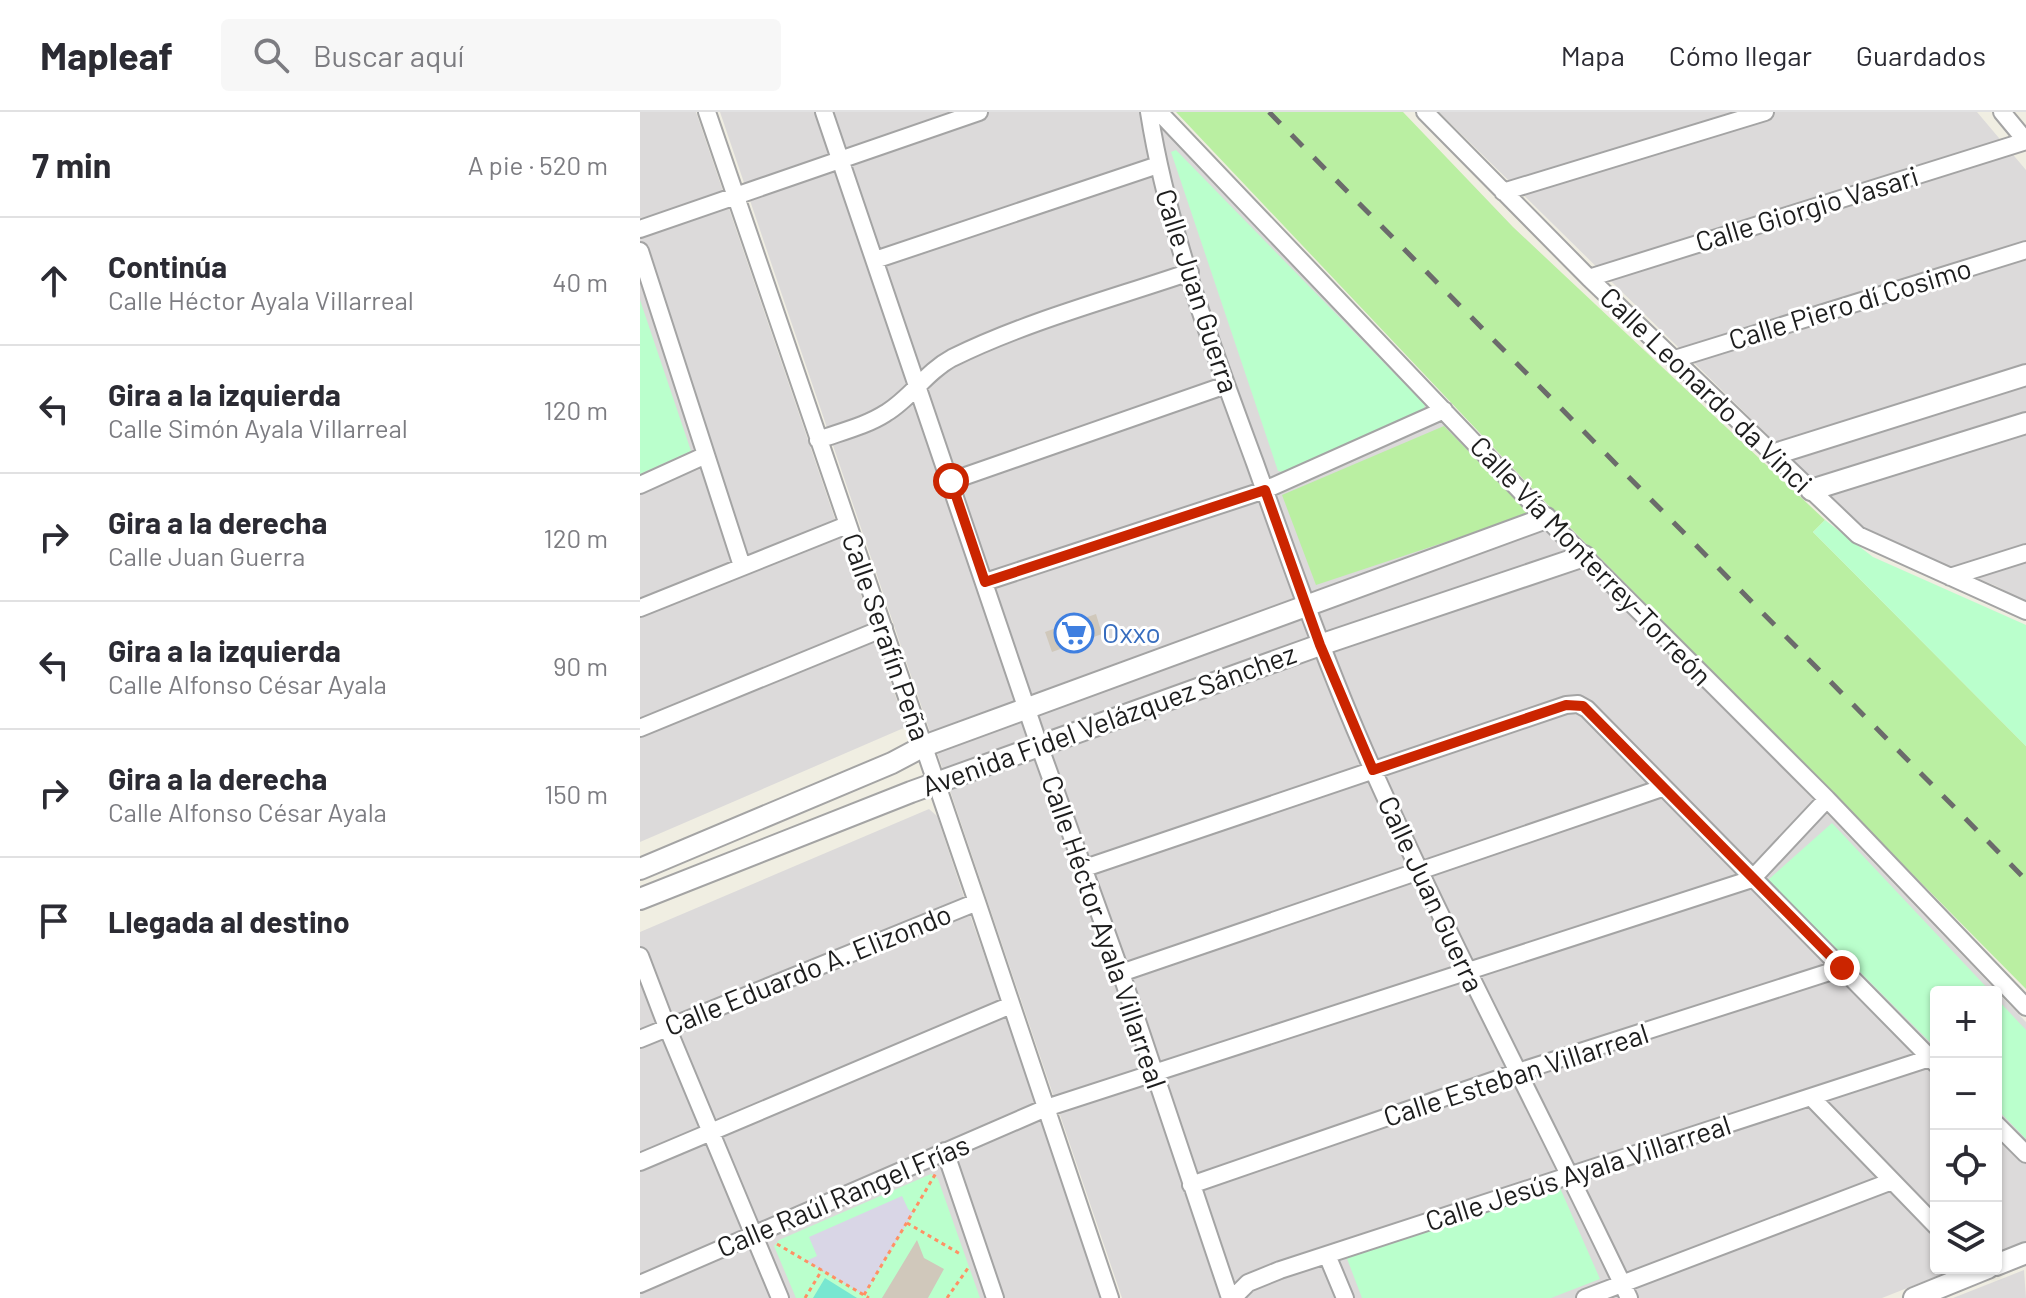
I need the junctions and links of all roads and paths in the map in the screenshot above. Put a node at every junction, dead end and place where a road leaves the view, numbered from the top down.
1 (707, 112) edge
2 (824, 112) edge
3 (979, 112) edge
4 (1149, 112) edge
5 (1159, 112) edge
6 (1425, 112) edge
7 (1765, 112) edge
8 (2002, 112) edge
9 (2026, 141) edge
10 (840, 160) junction
11 (1158, 165) junction
12 (1503, 192) junction
13 (736, 196) junction
14 (640, 229) edge
15 (2026, 250) edge
16 (640, 251) edge
17 (875, 260) junction
18 (1190, 272) junction
19 (1589, 278) junction
20 (1675, 359) junction
21 (2026, 375) edge
22 (918, 383) junction
23 (1226, 385) junction
24 (1444, 410) junction
25 (2026, 423) edge
26 (818, 440) junction
27 (1775, 454) junction
28 (706, 455) junction
29 (951, 481) junction
30 (640, 485) edge
31 (1265, 490) junction
32 (1811, 490) junction
33 (1546, 518) junction
34 (847, 525) junction
35 (2026, 553) edge
36 (1584, 556) junction
37 (742, 566) junction
38 (1950, 577) junction
39 (985, 582) junction
40 (1305, 606) junction
41 (640, 608) edge
42 (2026, 611) edge
43 (884, 628) junction
44 (1320, 645) junction
45 (1026, 707) junction
46 (640, 728) edge
47 (1039, 745) junction
48 (924, 746) junction
49 (1373, 770) junction
50 (937, 784) junction
51 (1662, 788) junction
52 (1827, 799) junction
53 (1085, 868) junction
54 (640, 869) edge
55 (1420, 869) junction
56 (1752, 879) junction
57 (640, 899) edge
58 (977, 902) junction
59 (640, 956) edge
60 (1842, 968) junction
61 (1466, 971) junction
62 (1121, 973) junction
63 (1011, 1005) junction
64 (2026, 1007) edge
65 (667, 1027) junction
66 (640, 1039) edge
67 (1930, 1058) edge
68 (1930, 1062) edge
69 (1518, 1072) junction
70 (1153, 1073) junction
71 (1812, 1098) junction
72 (1046, 1108) junction
73 (2002, 1130) edge
74 (710, 1132) junction
75 (945, 1151) junction
76 (2026, 1154) edge
77 (640, 1162) edge
78 (936, 1173) dead end
79 (1568, 1174) junction
80 (1892, 1181) junction
81 (1191, 1185) junction
82 (1930, 1220) edge
83 (907, 1223) junction
84 (752, 1233) junction
85 (774, 1242) dead end
86 (2026, 1253) edge
87 (1327, 1255) junction
88 (968, 1259) dead end
89 (2002, 1262) edge
90 (970, 1265) dead end
91 (822, 1270) junction
92 (1972, 1274) edge
93 (640, 1284) edge
94 (1625, 1290) edge
95 (867, 1296) edge
96 (780, 1298) edge
97 (805, 1298) edge
98 (947, 1298) edge
99 (995, 1298) edge
100 (1110, 1298) edge
101 (1231, 1298) edge
102 (1345, 1298) edge
103 (1585, 1298) edge
104 (1914, 1298) edge

1 - 13 street, Calle Serafín Peña
2 - 10 street, Calle Héctor Ayala Villarreal
3 - 10 street
4 - 11 street, Calle Juan Guerra
5 - 24 street, Calle Vía Monterrey-Torreón
6 - 12 street, Calle Leonardo da Vinci
7 - 12 street
8 - 9 street
9 - 19 street, Calle Giorgio Vasari
10 - 13 street
10 - 17 street, Calle Héctor Ayala Villarreal
11 - 17 street
11 - 18 street, Calle Juan Guerra
12 - 19 street, Calle Leonardo da Vinci
13 - 14 street
13 - 26 street, Calle Serafín Peña
15 - 20 street, Calle Piero dí Cosimo
16 - 28 street
17 - 22 street, Calle Héctor Ayala Villarreal
18 - 22 street
18 - 23 street, Calle Juan Guerra
19 - 20 street, Calle Leonardo da Vinci
20 - 27 street, Calle Leonardo da Vinci
21 - 27 street
22 - 26 street
22 - 29 street, Calle Héctor Ayala Villarreal
23 - 29 street
23 - 31 street, Calle Juan Guerra
24 - 31 street
24 - 33 street, Calle Vía Monterrey-Torreón
25 - 32 street
26 - 34 street, Calle Serafín Peña
27 - 32 street, Calle Leonardo da Vinci
28 - 30 street
28 - 37 street
29 - 39 street, Calle Héctor Ayala Villarreal
31 - 39 street
31 - 40 street, Calle Juan Guerra
32 - 38 street, Calle Leonardo da Vinci
33 - 36 street, Calle Vía Monterrey-Torreón
33 - 40 street, Avenida Fidel Velázquez Sánchez
34 - 37 street
34 - 43 street, Calle Serafín Peña
35 - 38 street
36 - 44 street, Avenida Fidel Velázquez Sánchez
36 - 52 street, Calle Vía Monterrey-Torreón
37 - 41 street
38 - 42 street, Calle Leonardo da Vinci
39 - 45 street, Calle Héctor Ayala Villarreal
40 - 44 street, Calle Juan Guerra
40 - 45 street, Avenida Fidel Velázquez Sánchez
43 - 46 street
43 - 48 street, Calle Serafín Peña
44 - 47 street, Avenida Fidel Velázquez Sánchez
44 - 49 street, Calle Juan Guerra
45 - 47 street, Calle Héctor Ayala Villarreal
45 - 48 street, Avenida Fidel Velázquez Sánchez
47 - 50 street, Avenida Fidel Velázquez Sánchez
47 - 53 street, Calle Héctor Ayala Villarreal
48 - 50 street, Calle Serafín Peña
48 - 54 street, Avenida Fidel Velázquez Sánchez
49 - 51 street
49 - 53 street
49 - 55 street, Calle Juan Guerra
50 - 57 street, Avenida Fidel Velázquez Sánchez
50 - 58 street, Calle Serafín Peña
51 - 55 street
51 - 56 street
52 - 56 street
52 - 64 street, Calle Vía Monterrey-Torreón
53 - 62 street, Calle Héctor Ayala Villarreal
55 - 61 street, Calle Juan Guerra
55 - 62 street
56 - 60 street
56 - 61 street, Calle Raúl Rangel Frías
58 - 63 street, Calle Serafín Peña
58 - 65 street, Calle Eduardo A. Elizondo
59 - 65 street
60 - 67 street
60 - 69 street, Calle Esteban Villarreal
61 - 69 street, Calle Juan Guerra
61 - 70 street, Calle Raúl Rangel Frías
62 - 70 street, Calle Héctor Ayala Villarreal
63 - 72 street, Calle Serafín Peña
63 - 74 street
65 - 66 street, Calle Eduardo A. Elizondo
65 - 74 street
68 - 71 street, Calle Jesús Ayala Villarreal
69 - 79 street, Calle Juan Guerra
69 - 81 street, Calle Esteban Villarreal
70 - 72 street, Calle Raúl Rangel Frías
70 - 81 street, Calle Héctor Ayala Villarreal
71 - 79 street, Calle Jesús Ayala Villarreal
71 - 80 street
72 - 75 street, Calle Raúl Rangel Frías
72 - 100 street, Calle Serafín Peña
73 - 76 street
74 - 77 street
74 - 84 street
75 - 84 street, Calle Raúl Rangel Frías
75 - 99 street
78 - 83 path
79 - 87 street, Calle Jesús Ayala Villarreal
79 - 94 street, Calle Juan Guerra
80 - 82 street
80 - 94 street
81 - 101 street, Calle Héctor Ayala Villarreal
83 - 88 path
83 - 95 path
84 - 93 street, Calle Raúl Rangel Frías
84 - 96 street
85 - 91 path
86 - 89 street
87 - 101 street, Calle Jesús Ayala Villarreal
87 - 102 street
90 - 98 path
91 - 95 path
91 - 97 path
92 - 104 street
94 - 103 street

